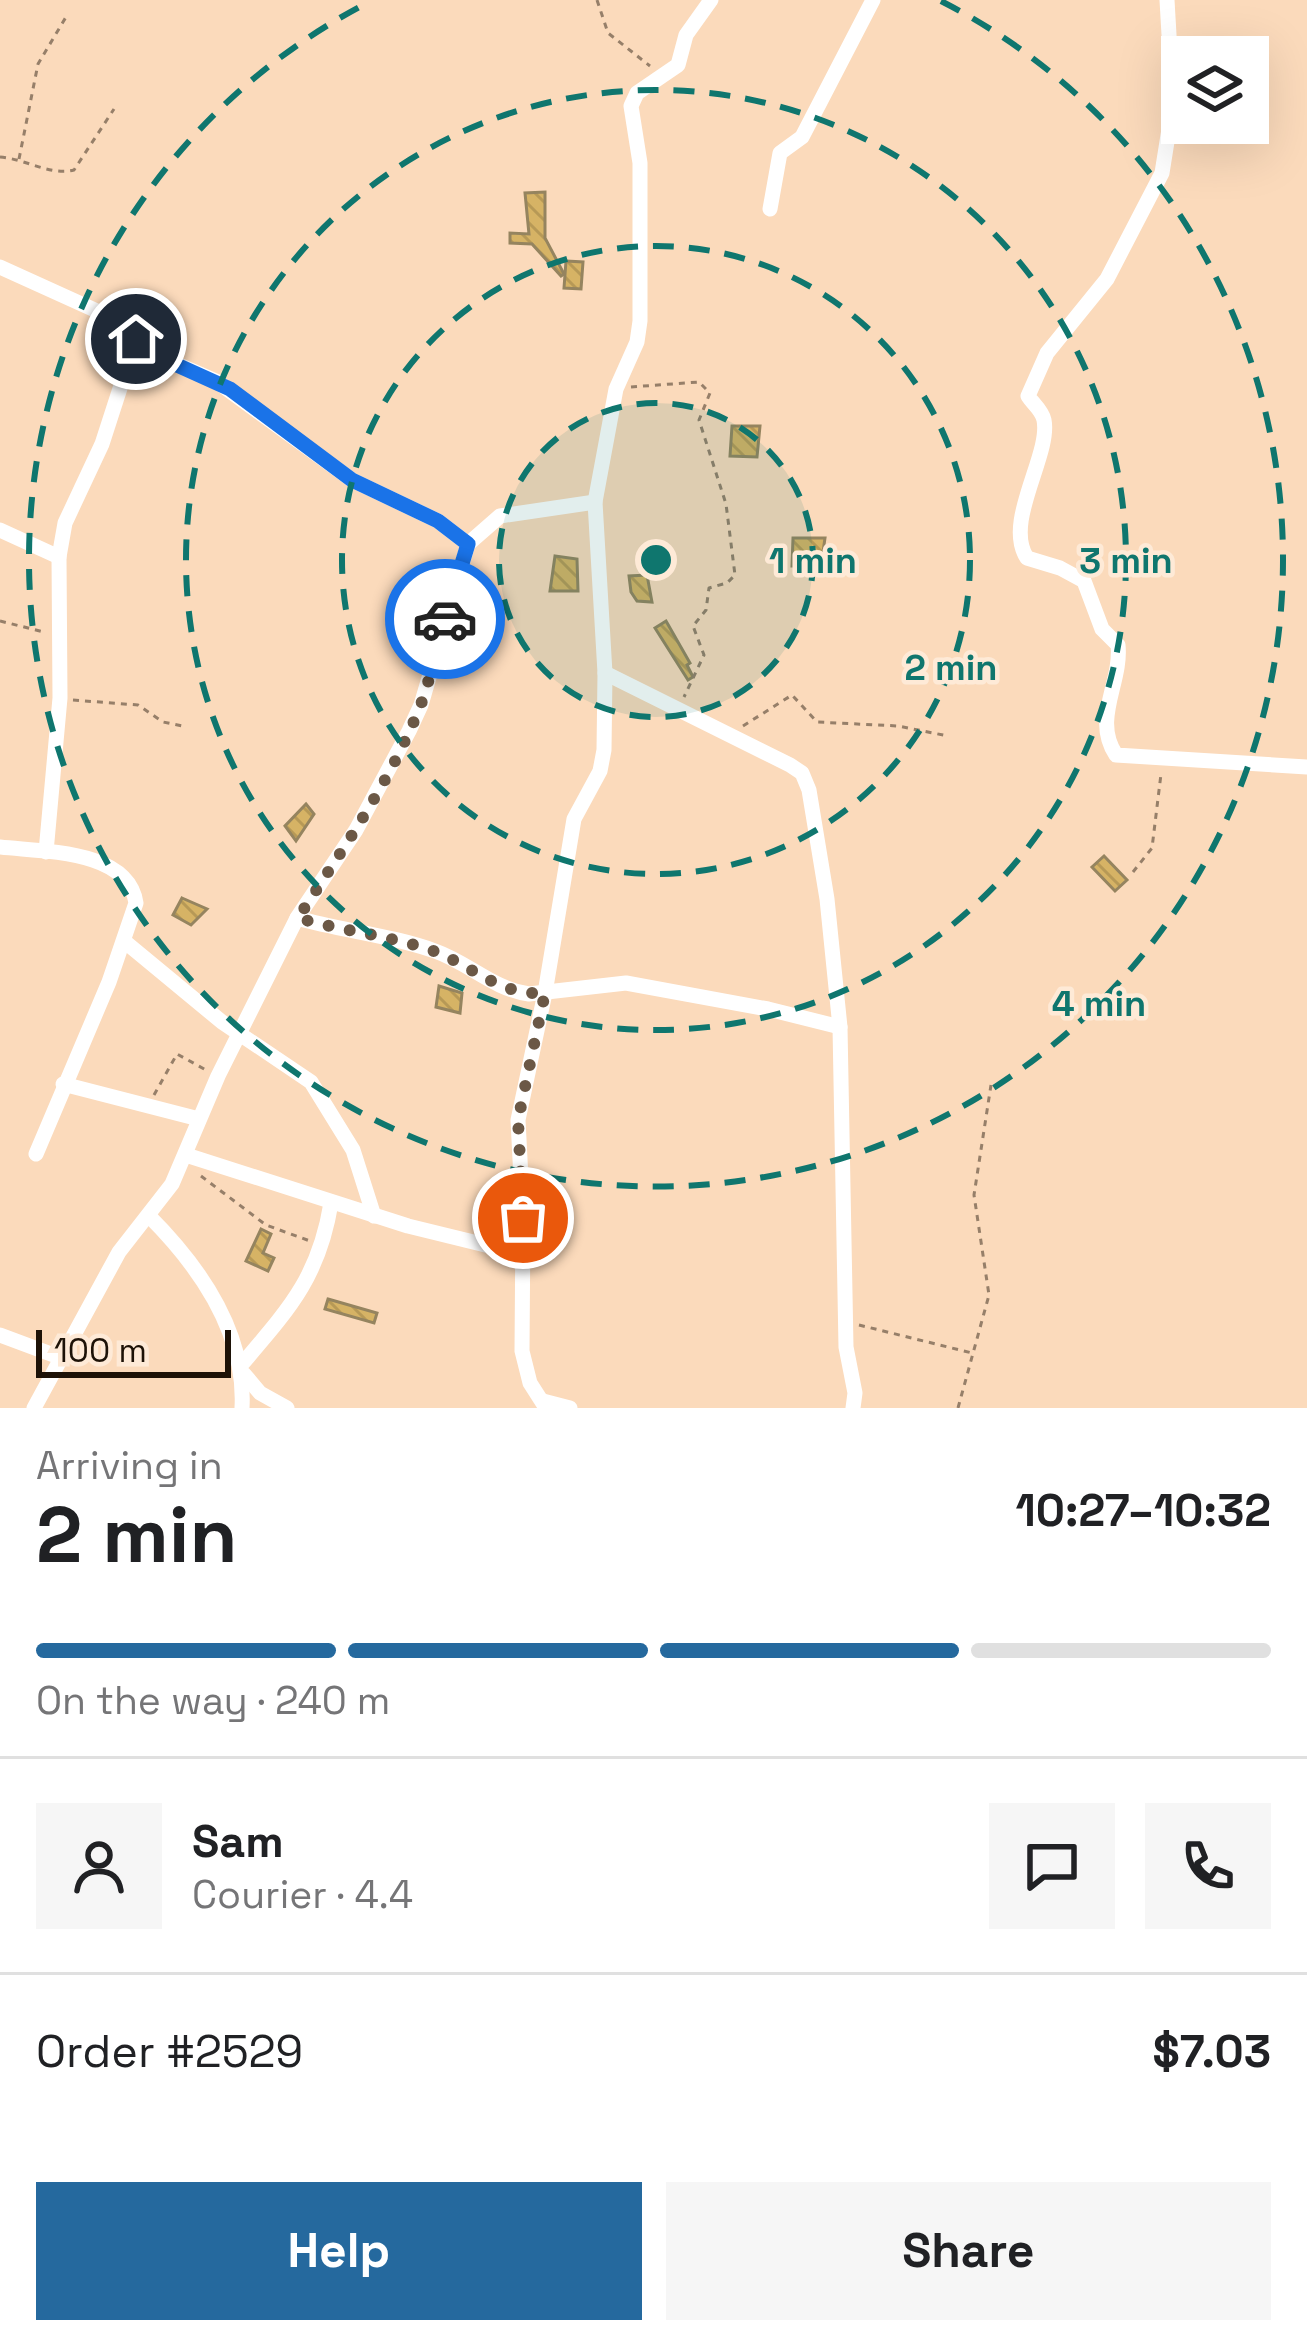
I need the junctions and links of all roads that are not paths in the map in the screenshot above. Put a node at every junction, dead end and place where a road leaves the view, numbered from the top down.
1 (711, 0) edge
2 (873, 0) edge
3 (1166, 0) edge
4 (770, 209) dead end
5 (0, 267) edge
6 (136, 339) junction
7 (596, 502) junction
8 (0, 530) edge
9 (468, 544) junction
10 (59, 556) junction
11 (605, 673) junction
12 (1307, 767) edge
13 (0, 847) edge
14 (46, 852) junction
15 (298, 918) junction
16 (124, 940) junction
17 (545, 993) junction
18 (840, 1027) junction
19 (241, 1036) junction
20 (63, 1084) junction
21 (200, 1119) junction
22 (35, 1154) dead end
23 (185, 1157) junction
24 (331, 1203) junction
25 (149, 1216) junction
26 (374, 1216) junction
27 (522, 1254) junction
28 (0, 1335) edge
29 (58, 1357) junction
30 (242, 1368) junction
31 (544, 1404) edge
32 (34, 1408) edge
33 (242, 1408) edge
34 (287, 1408) edge
35 (570, 1408) edge
36 (853, 1408) edge

1 - 7 street
2 - 4 street
3 - 12 street
5 - 6 street
6 - 9 street
6 - 10 street
7 - 9 street
7 - 11 street
8 - 10 street
9 - 15 street
10 - 14 street
11 - 17 street
11 - 18 street
13 - 14 street
14 - 16 street
15 - 17 street
15 - 19 street
16 - 19 street
16 - 20 street
17 - 18 street
17 - 27 street
18 - 36 street
19 - 21 street
19 - 26 street
20 - 21 street
20 - 22 street
21 - 23 street
23 - 24 street
23 - 25 street
24 - 26 street
24 - 30 street
25 - 29 street
25 - 30 street
26 - 27 street
27 - 31 street
28 - 29 street
29 - 32 street
30 - 33 street
30 - 34 street
31 - 35 street

